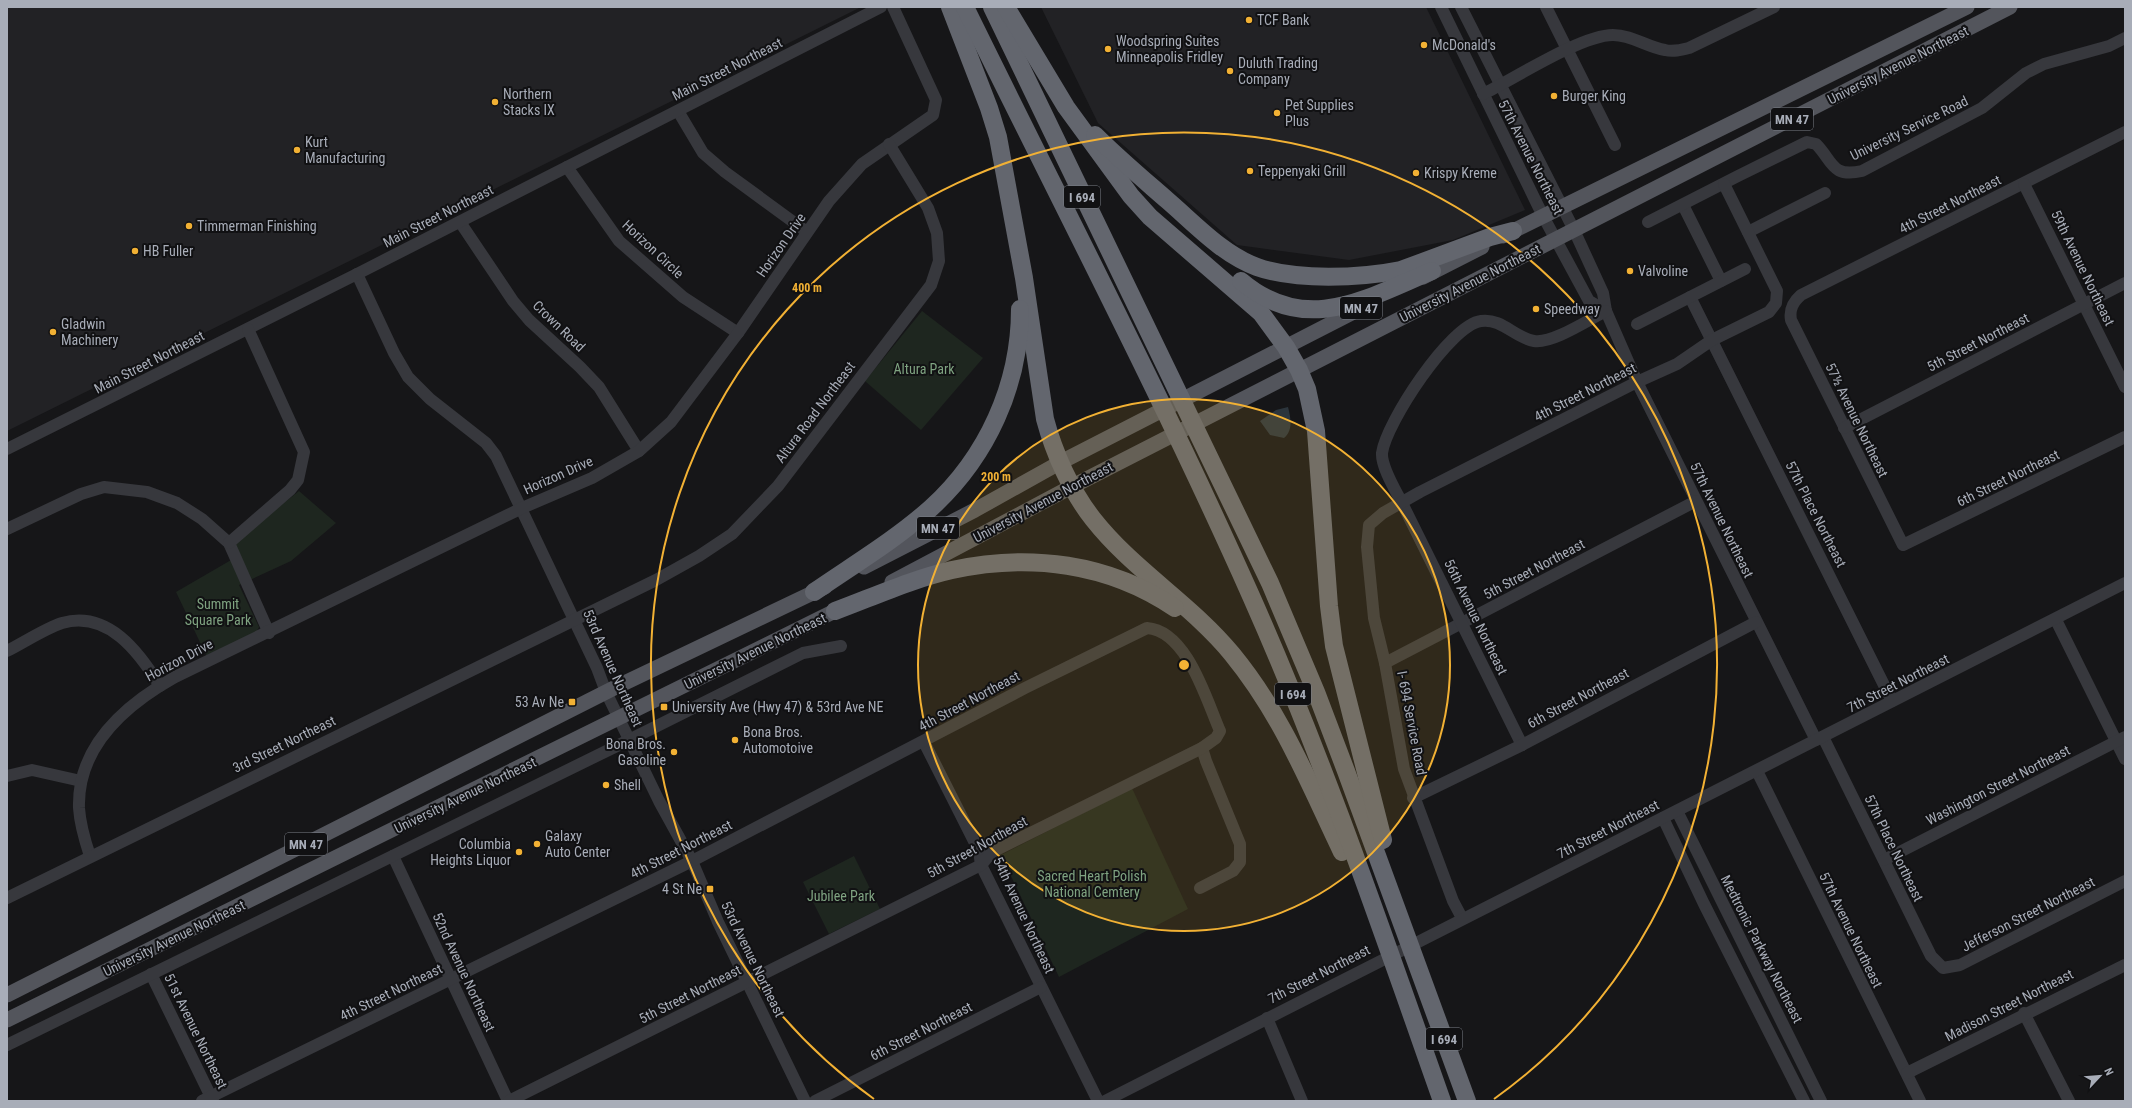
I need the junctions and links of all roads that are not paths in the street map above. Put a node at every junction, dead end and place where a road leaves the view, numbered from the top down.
1 (881, 7) edge
2 (893, 7) edge
3 (950, 7) edge
4 (965, 7) edge
5 (992, 7) edge
6 (1006, 7) edge
7 (1442, 7) edge
8 (1461, 7) edge
9 (1546, 7) edge
10 (1774, 7) edge
11 (1967, 7) edge
12 (2010, 7) edge
13 (1757, 11) edge
14 (2125, 38) edge
15 (1568, 50) junction
16 (1045, 74) junction
17 (1501, 85) junction
18 (1483, 94) junction
19 (678, 111) junction
20 (2125, 132) edge
21 (889, 144) junction
22 (1615, 145) dead end
23 (1096, 151) junction
24 (567, 167) junction
25 (1724, 184) junction
26 (2024, 184) junction
27 (1825, 193) dead end
28 (1010, 205) junction
29 (1683, 205) junction
30 (1562, 207) junction
31 (1544, 216) junction
32 (460, 222) junction
33 (1648, 222) dead end
34 (1574, 230) junction
35 (1513, 231) junction
36 (807, 232) junction
37 (1748, 232) junction
38 (1556, 239) junction
39 (1745, 269) dead end
40 (1437, 270) junction
41 (356, 274) junction
42 (1721, 281) junction
43 (2125, 284) edge
44 (1690, 297) junction
45 (2084, 304) junction
46 (1792, 307) joint
47 (1606, 311) junction
48 (1637, 324) dead end
49 (248, 329) junction
50 (738, 333) junction
51 (1712, 340) junction
52 (1286, 347) junction
53 (1299, 370) junction
54 (1637, 382) junction
55 (2125, 387) edge
56 (1844, 428) junction
57 (2125, 436) edge
58 (7, 449) edge
59 (639, 451) junction
60 (1061, 462) junction
61 (1073, 486) junction
62 (1696, 501) junction
63 (1402, 503) junction
64 (522, 508) junction
65 (1369, 525) joint
66 (7, 529) edge
67 (229, 543) junction
68 (1903, 545) joint
69 (2125, 583) edge
70 (814, 592) junction
71 (835, 611) junction
72 (575, 619) junction
73 (2056, 620) junction
74 (1756, 622) junction
75 (1463, 623) junction
76 (269, 633) junction
77 (1170, 637) joint
78 (841, 646) dead end
79 (7, 651) edge
80 (1385, 663) junction
81 (1242, 666) junction
82 (160, 686) junction
83 (606, 692) junction
84 (1892, 701) junction
85 (619, 719) junction
86 (1820, 738) junction
87 (629, 740) junction
88 (2121, 740) edge
89 (924, 742) junction
90 (1522, 745) junction
91 (1202, 748) junction
92 (2125, 759) edge
93 (1757, 771) junction
94 (7, 776) edge
95 (81, 781) junction
96 (1413, 798) junction
97 (1676, 811) junction
98 (1663, 818) junction
99 (90, 856) junction
100 (393, 856) junction
101 (1884, 860) junction
102 (692, 861) junction
103 (981, 865) junction
104 (2125, 881) edge
105 (1200, 888) dead end
106 (7, 898) edge
107 (1462, 918) junction
108 (1402, 925) junction
109 (1738, 934) junction
110 (1382, 935) junction
111 (1723, 941) junction
112 (2125, 965) edge
113 (1943, 968) joint
114 (151, 974) junction
115 (450, 980) junction
116 (747, 982) junction
117 (1041, 987) junction
118 (7, 995) edge
119 (2024, 1013) junction
120 (1267, 1018) junction
121 (7, 1020) edge
122 (7, 1045) edge
123 (1907, 1073) junction
124 (209, 1100) edge
125 (508, 1101) edge
126 (806, 1101) edge
127 (815, 1101) edge
128 (1098, 1101) edge
129 (1105, 1101) edge
130 (1302, 1101) edge
131 (1442, 1101) edge
132 (1467, 1101) edge
133 (1804, 1101) edge
134 (1821, 1101) edge
135 (1920, 1101) edge
136 (2069, 1101) edge

1 - 19 street, Main Street Northeast
2 - 21 street, Horizon Drive
3 - 28 highway
4 - 110 highway, I 694
5 - 108 highway, I 694
6 - 16 highway
7 - 18 street, 57th Avenue Northeast
8 - 17 street, 57th Avenue Northeast
9 - 15 street
10 - 13 street
11 - 30 main road, University Avenue Northeast / MN 47
12 - 34 main road, University Avenue Northeast / MN 47
13 - 15 street
14 - 25 street, University Service Road
15 - 17 street
15 - 22 street
16 - 23 highway
16 - 35 highway
17 - 18 street
17 - 30 street, 57th Avenue Northeast
18 - 31 street, 57th Avenue Northeast
19 - 24 street, Main Street Northeast
19 - 36 street
20 - 26 street, 4th Street Northeast
21 - 36 street, Horizon Drive
21 - 72 street, Altura Road Northeast
23 - 40 highway
23 - 52 highway
24 - 32 street, Main Street Northeast
24 - 50 street, Horizon Circle
25 - 29 street, University Service Road
25 - 37 street
26 - 45 street, 59th Avenue Northeast
26 - 46 street, 4th Street Northeast
27 - 37 street
28 - 60 highway
28 - 70 highway
29 - 33 street, University Service Road
29 - 42 street
30 - 31 main road, University Avenue Northeast / MN 47
30 - 34 street, 57th Avenue Northeast
31 - 35 main road, University Avenue Northeast / MN 47
31 - 38 street, 57th Avenue Northeast
32 - 41 street, Main Street Northeast
32 - 59 street, Crown Road
34 - 38 main road, University Avenue Northeast / MN 47
34 - 47 street, 57th Avenue Northeast
35 - 40 main road, University Avenue Northeast / MN 47
36 - 50 street, Horizon Drive
37 - 51 street, 4th Street Northeast
38 - 47 street, 57th Avenue Northeast
38 - 53 main road, University Avenue Northeast / MN 47
39 - 42 street
40 - 52 main road, University Avenue Northeast / MN 47
41 - 49 street, Main Street Northeast
41 - 64 street, 53rd Avenue Northeast
42 - 44 street
43 - 45 street, 5th Street Northeast
44 - 48 street
44 - 51 street, 57th Place Northeast
45 - 55 street, 59th Avenue Northeast
45 - 56 street, 5th Street Northeast
46 - 56 street, 57½ Avenue Northeast
47 - 54 street, 57th Avenue Northeast
47 - 63 street
49 - 58 street, Main Street Northeast
49 - 67 street
50 - 59 street, Horizon Drive
51 - 54 street, 4th Street Northeast
51 - 84 street, 57th Place Northeast
52 - 53 highway
52 - 60 main road, University Avenue Northeast / MN 47
53 - 61 main road, University Avenue Northeast / MN 47
53 - 108 highway
54 - 62 street, 57th Avenue Northeast
54 - 63 street, 4th Street Northeast
56 - 68 street, 57½ Avenue Northeast
57 - 68 street, 6th Street Northeast
59 - 64 street, Horizon Drive
60 - 61 highway
60 - 70 main road, University Avenue Northeast / MN 47
61 - 71 main road, University Avenue Northeast / MN 47
61 - 81 highway
62 - 74 street, 57th Avenue Northeast
62 - 75 street, 5th Street Northeast
63 - 65 street, 4th Street Northeast
63 - 75 street, 56th Avenue Northeast
64 - 72 street, 53rd Avenue Northeast
64 - 76 street, Horizon Drive
65 - 80 street, I- 694 Service Road
66 - 67 street
67 - 76 street
69 - 73 street, 7th Street Northeast
70 - 83 main road, University Avenue Northeast / MN 47
71 - 81 highway
71 - 85 main road, University Avenue Northeast / MN 47
72 - 83 street, 53rd Avenue Northeast
72 - 99 street, 3rd Street Northeast
73 - 84 street, 7th Street Northeast
73 - 88 street
74 - 86 street, 57th Avenue Northeast
74 - 90 street, 6th Street Northeast
75 - 80 street, 5th Street Northeast
75 - 90 street, 56th Avenue Northeast
76 - 82 street, Horizon Drive
77 - 89 street, 4th Street Northeast
77 - 91 street, 5th Street Northeast
78 - 87 street, University Avenue Northeast
79 - 82 street
80 - 96 street, I- 694 Service Road
81 - 110 highway
82 - 95 street, Horizon Drive
83 - 85 street, 53rd Avenue Northeast
83 - 118 main road, University Avenue Northeast / MN 47
84 - 86 street, 7th Street Northeast
85 - 87 street, 53rd Avenue Northeast
85 - 121 main road, University Avenue Northeast / MN 47
86 - 93 street, 7th Street Northeast
86 - 101 street, 57th Place Northeast
87 - 100 street, University Avenue Northeast
87 - 102 street, 53rd Avenue Northeast
88 - 92 street
88 - 101 street, Washington Street Northeast
89 - 102 street, 4th Street Northeast
89 - 103 street, 54th Avenue Northeast
90 - 96 street, 6th Street Northeast
91 - 103 street, 5th Street Northeast
91 - 105 street
93 - 97 street, 7th Street Northeast
93 - 123 street, 57th Avenue Northeast
94 - 95 street
95 - 99 street, Horizon Drive
96 - 107 street, I- 694 Service Road
97 - 98 street, 7th Street Northeast
97 - 109 street, Medtronic Parkway Northeast
98 - 107 street, 7th Street Northeast
98 - 111 street
99 - 106 street, 3rd Street Northeast
100 - 114 street, University Avenue Northeast
100 - 115 street, 52nd Avenue Northeast
101 - 113 street, 57th Place Northeast
102 - 115 street, 4th Street Northeast
102 - 116 street, 53rd Avenue Northeast
103 - 116 street, 5th Street Northeast
103 - 117 street, 54th Avenue Northeast
104 - 113 street, Jefferson Street Northeast
107 - 120 street, 7th Street Northeast
108 - 132 highway, I 694
109 - 111 street
109 - 134 street, Medtronic Parkway Northeast
110 - 131 highway, I 694
111 - 133 street
112 - 119 street, Madison Street Northeast
114 - 122 street, University Avenue Northeast
114 - 124 street, 51st Avenue Northeast
115 - 124 street, 4th Street Northeast
115 - 125 street, 52nd Avenue Northeast
116 - 125 street, 5th Street Northeast
116 - 126 street, 53rd Avenue Northeast
117 - 127 street, 6th Street Northeast
117 - 128 street, 54th Avenue Northeast
119 - 123 street, Madison Street Northeast
119 - 136 street
120 - 129 street, 7th Street Northeast
120 - 130 street
123 - 135 street, 57th Avenue Northeast

